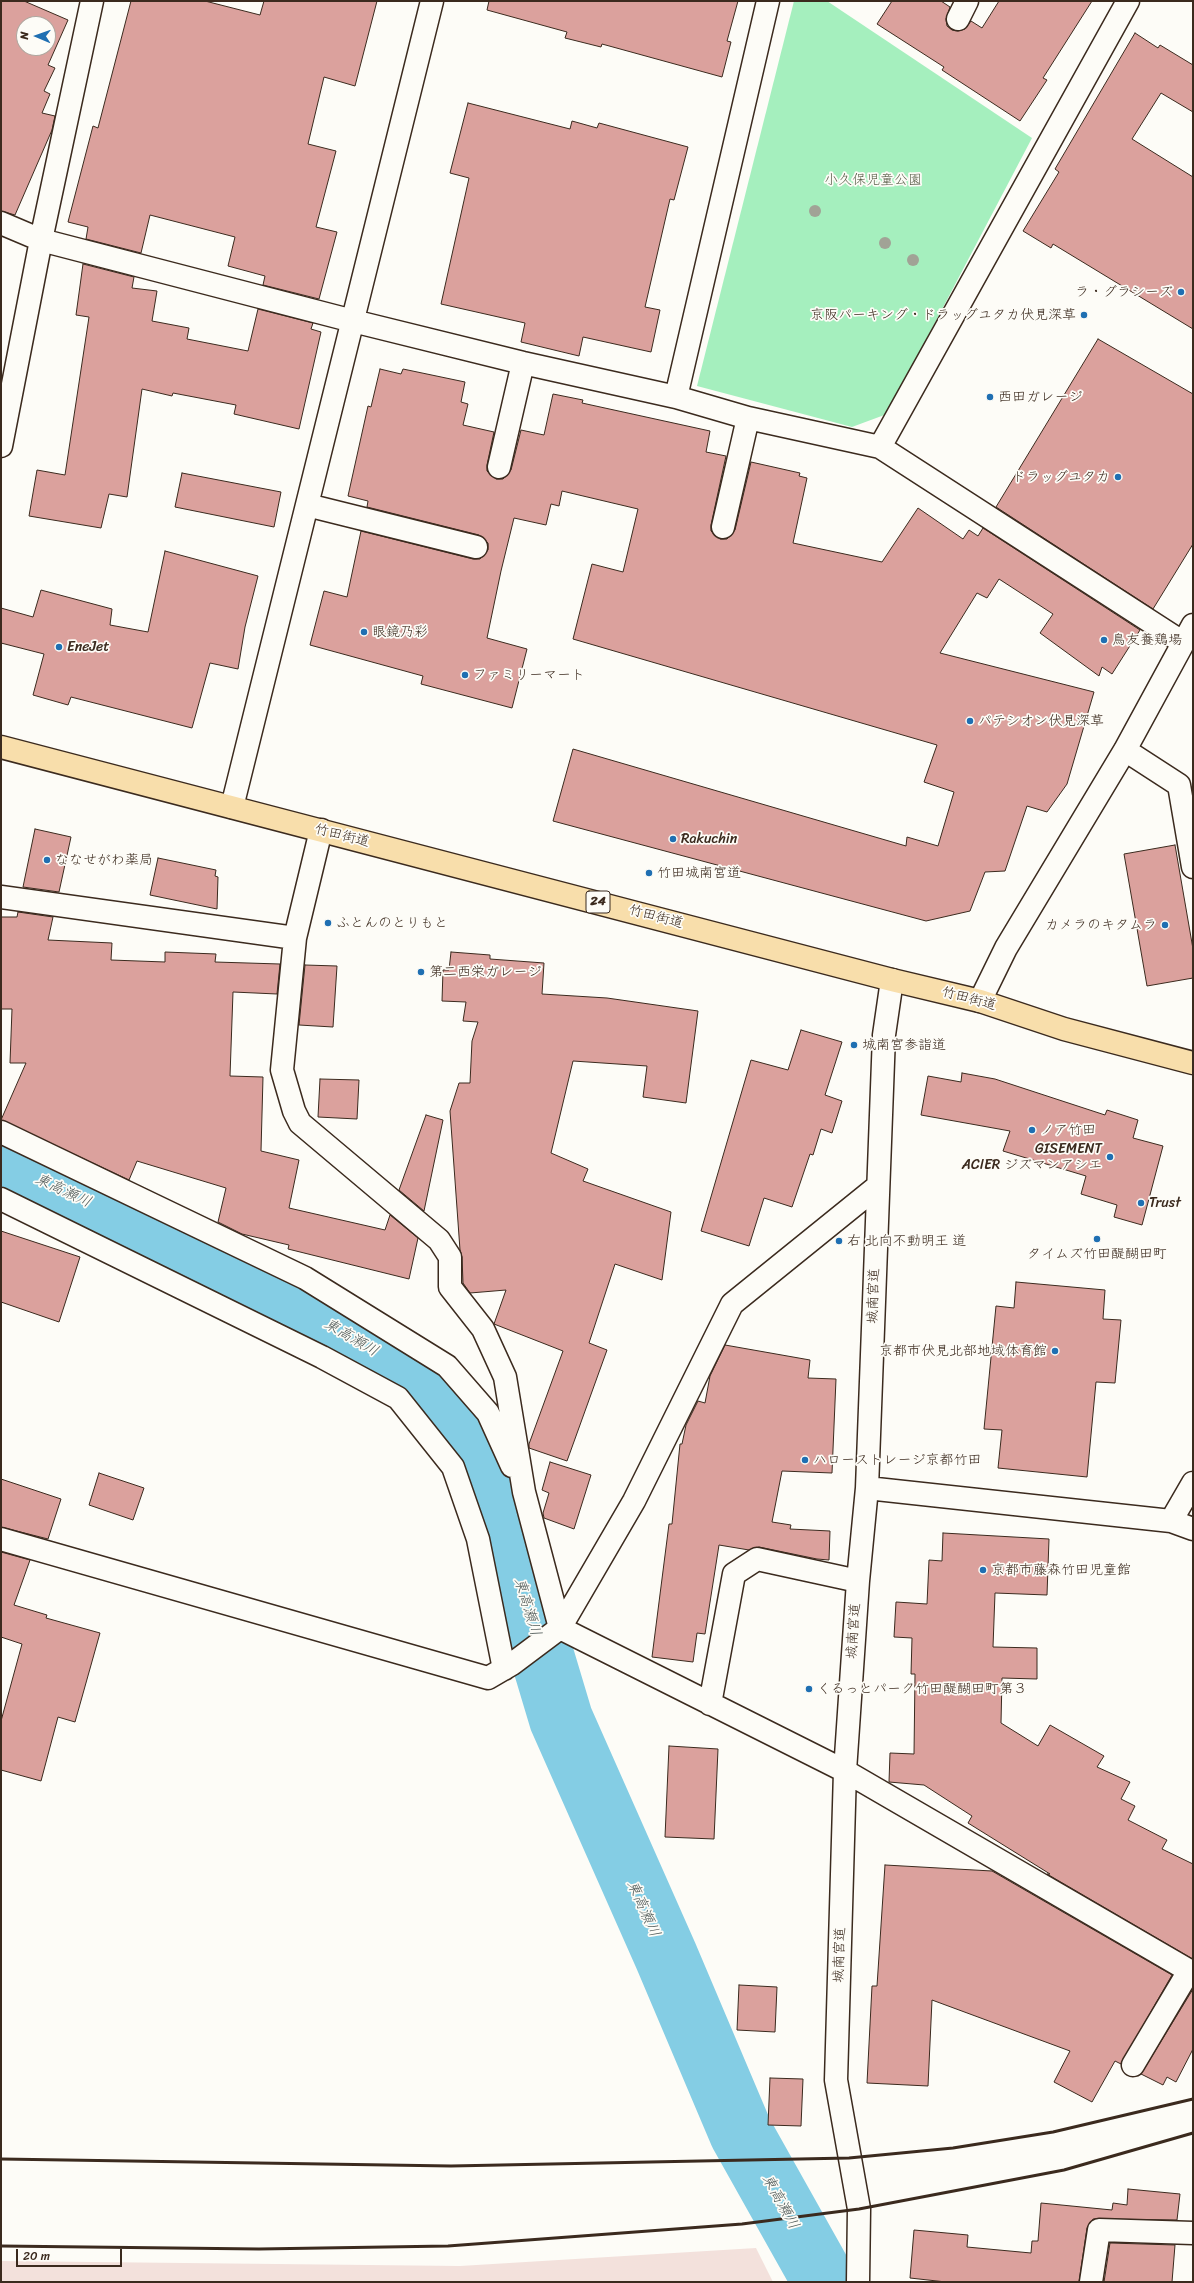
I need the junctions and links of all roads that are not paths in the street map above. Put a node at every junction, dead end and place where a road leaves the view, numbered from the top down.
1 (92, 1) edge
2 (432, 1) edge
3 (768, 1) edge
4 (1128, 1) edge
5 (1, 223) edge
6 (42, 240) junction
7 (352, 321) junction
8 (523, 364) junction
9 (676, 396) junction
10 (748, 418) junction
11 (1, 446) edge
12 (880, 447) junction
13 (499, 467) dead end
14 (307, 505) junction
15 (723, 527) dead end
16 (476, 547) dead end
17 (1188, 634) edge
18 (1, 747) edge
19 (1125, 750) junction
20 (232, 807) junction
21 (321, 830) junction
22 (1193, 867) edge
23 (1, 897) edge
24 (295, 938) junction
25 (892, 980) junction
26 (980, 1001) junction
27 (1193, 1064) edge
28 (1, 1132) edge
29 (878, 1186) junction
30 (1, 1199) edge
31 (1193, 1483) edge
32 (867, 1488) junction
33 (524, 1492) junction
34 (1171, 1521) junction
35 (1193, 1529) edge
36 (1, 1539) edge
37 (858, 1581) junction
38 (557, 1630) junction
39 (508, 1667) junction
40 (710, 1704) junction
41 (845, 1772) junction
42 (1191, 1972) edge
43 (1133, 2065) dead end
44 (1193, 2233) edge
45 (858, 2282) edge
46 (1091, 2282) edge

1 - 6 street
2 - 7 street
3 - 9 street
4 - 12 street
5 - 6 street
6 - 7 street
6 - 11 street
7 - 8 street
7 - 14 street
8 - 9 street
8 - 13 street
9 - 10 street
10 - 12 street
10 - 15 street
12 - 17 street
14 - 16 street
14 - 20 street
17 - 19 street
18 - 20 highway, 竹田街道 / 24
19 - 22 street
19 - 26 street
20 - 21 highway, 竹田街道 / 24
21 - 24 street
21 - 25 highway, 竹田街道 / 24
23 - 24 street
24 - 33 street
25 - 26 highway, 竹田街道 / 24
25 - 29 street, 城南宮道
26 - 27 highway, 竹田街道 / 24
28 - 33 street
29 - 32 street, 城南宮道
29 - 38 street
30 - 39 street
31 - 34 street
32 - 34 street
32 - 37 street, 城南宮道
33 - 38 street
34 - 35 street
36 - 39 street
37 - 40 street
37 - 41 street, 城南宮道
38 - 39 street
38 - 40 street
40 - 41 street
41 - 42 street
41 - 45 street, 城南宮道
42 - 43 street
44 - 46 street

